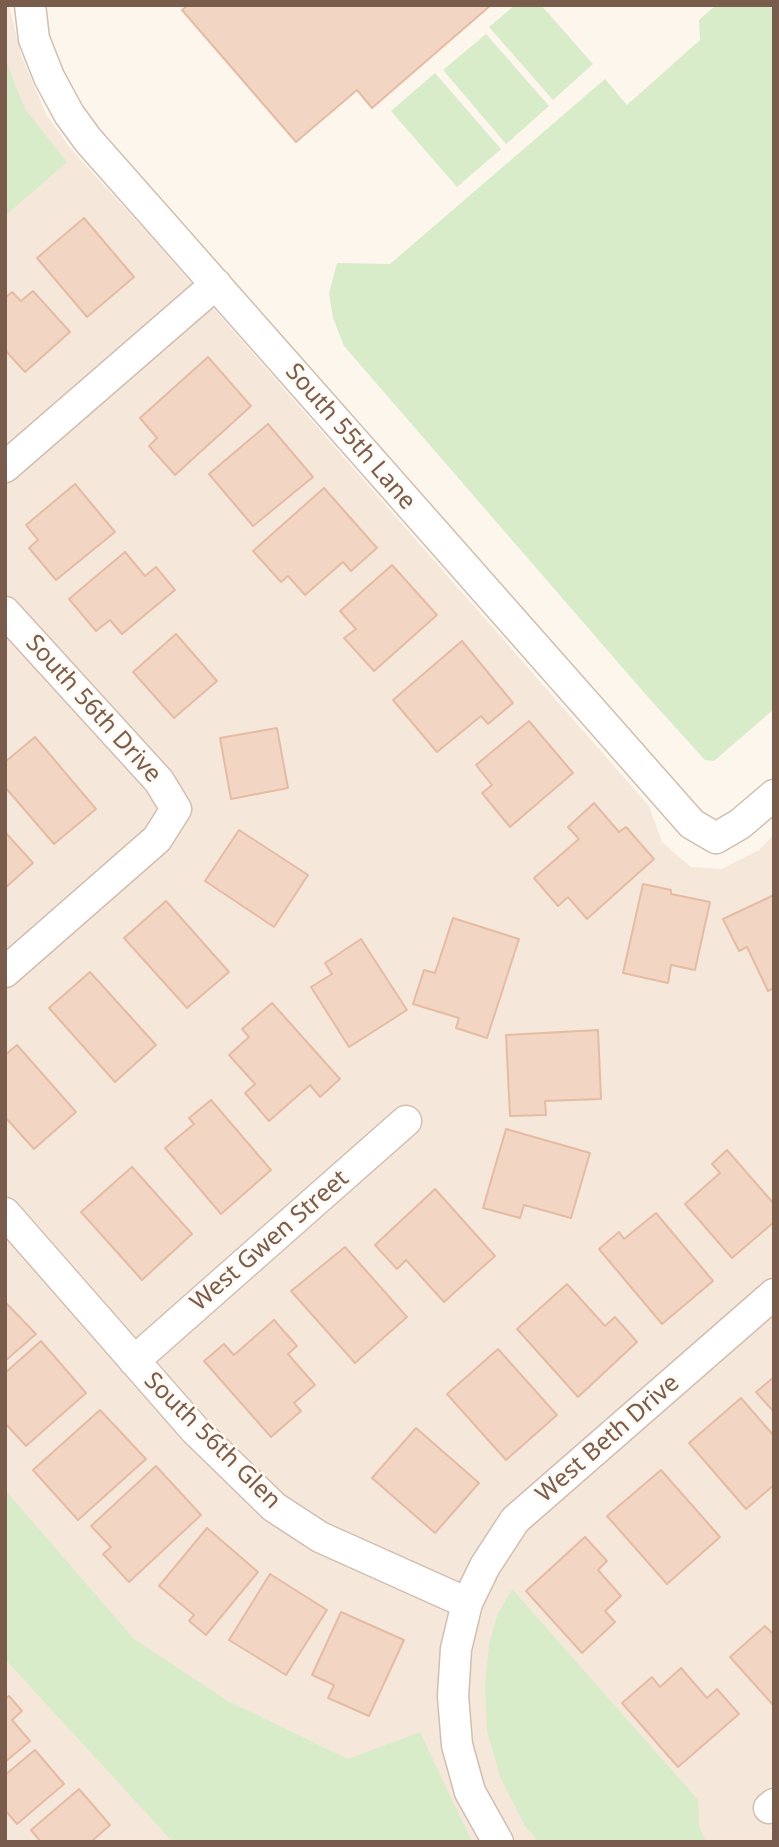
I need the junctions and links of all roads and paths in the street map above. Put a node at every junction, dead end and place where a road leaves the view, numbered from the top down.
1 (30, 5) edge
2 (216, 284) junction
3 (5, 467) edge
4 (5, 612) edge
5 (774, 795) edge
6 (5, 972) edge
7 (406, 1121) dead end
8 (5, 1213) edge
9 (774, 1294) edge
10 (134, 1361) junction
11 (467, 1603) junction
12 (498, 1842) edge

1 - 2 street, South 55th Lane
2 - 3 street
2 - 5 street, South 55th Lane
4 - 6 street, South 56th Drive
7 - 10 street, West Gwen Street
8 - 10 street, South 56th Glen
9 - 11 street, West Beth Drive
10 - 11 street, South 56th Glen
11 - 12 street

